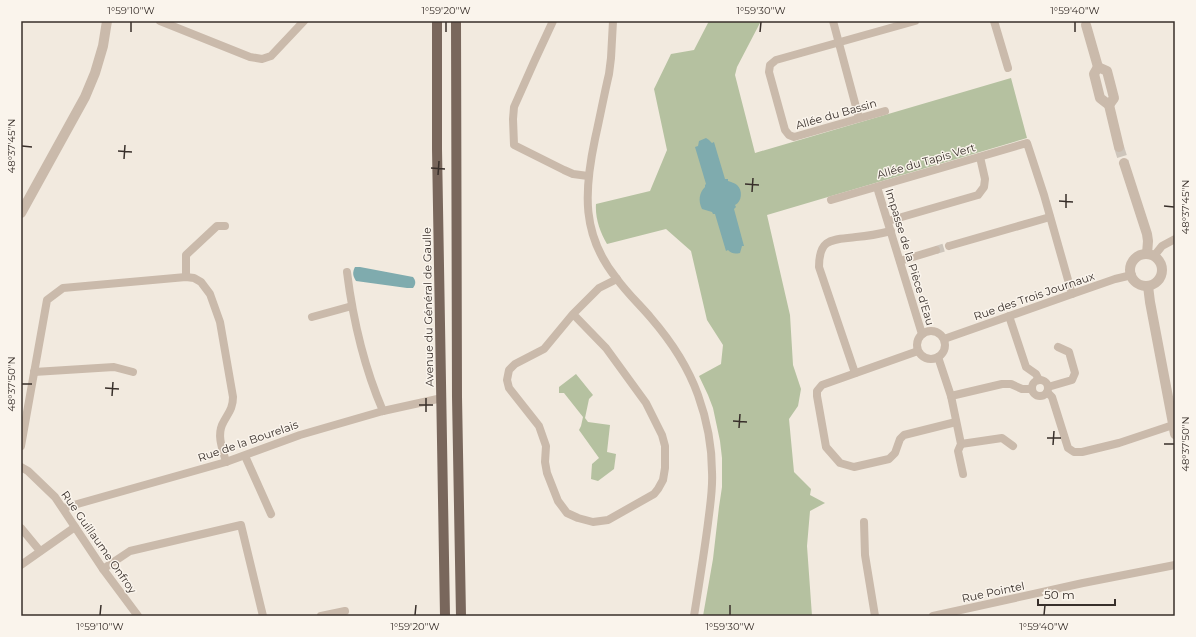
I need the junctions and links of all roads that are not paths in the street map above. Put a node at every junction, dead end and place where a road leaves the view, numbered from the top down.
1 (107, 21) edge
2 (160, 21) edge
3 (304, 21) edge
4 (437, 21) edge
5 (456, 21) edge
6 (553, 21) edge
7 (613, 21) edge
8 (833, 21) edge
9 (915, 21) edge
10 (994, 21) edge
11 (1086, 25) dead end
12 (840, 42) junction
13 (1008, 68) dead end
14 (885, 111) dead end
15 (859, 118) junction
16 (1119, 147) tunnel mouth
17 (980, 157) junction
18 (1124, 163) tunnel mouth
19 (588, 176) junction
20 (877, 187) junction
21 (831, 200) dead end
22 (21, 213) edge
23 (1050, 217) junction
24 (888, 222) junction
25 (225, 226) dead end
26 (891, 231) junction
27 (1175, 239) edge
28 (949, 246) tunnel mouth
29 (936, 250) tunnel mouth
30 (1150, 255) junction
31 (900, 261) junction
32 (347, 272) dead end
33 (1132, 275) junction
34 (186, 277) junction
35 (617, 279) junction
36 (1148, 286) junction
37 (1072, 294) junction
38 (352, 306) junction
39 (573, 314) junction
40 (1009, 316) junction
41 (312, 317) dead end
42 (922, 334) junction
43 (944, 339) junction
44 (1058, 347) dead end
45 (918, 350) junction
46 (938, 357) junction
47 (34, 372) junction
48 (133, 372) dead end
49 (855, 373) junction
50 (1039, 380) junction
51 (1032, 389) junction
52 (1048, 389) junction
53 (951, 396) junction
54 (442, 398) junction
55 (382, 411) junction
56 (956, 422) junction
57 (1174, 429) edge
58 (961, 444) junction
59 (21, 446) edge
60 (1013, 446) dead end
61 (245, 456) junction
62 (226, 462) junction
63 (21, 467) edge
64 (963, 474) dead end
65 (63, 508) junction
66 (271, 514) dead end
67 (864, 522) dead end
68 (75, 527) junction
69 (21, 528) edge
70 (40, 551) junction
71 (21, 564) edge
72 (1175, 565) edge
73 (103, 569) junction
74 (345, 611) dead end
75 (138, 616) edge
76 (263, 616) edge
77 (321, 616) edge
78 (445, 616) edge
79 (461, 616) edge
80 (694, 616) edge
81 (875, 616) edge
82 (933, 616) edge

1 - 22 street
2 - 3 street
4 - 54 main road, Avenue du Général de Gaulle
5 - 79 main road
6 - 19 street
7 - 19 street
8 - 12 street
9 - 12 street
10 - 13 street
11 - 16 street
12 - 15 street
12 - 15 street, Allée du Bassin
14 - 15 street, Allée du Bassin
17 - 20 street, Allée du Tapis Vert
17 - 23 street, Allée du Tapis Vert
17 - 24 street
18 - 30 street
19 - 35 street
20 - 21 street, Allée du Tapis Vert
20 - 24 street, Impasse de la Pièce d'Eau
23 - 28 street
23 - 37 street
24 - 26 street, Impasse de la Pièce d'Eau
25 - 34 street
26 - 31 street, Impasse de la Pièce d'Eau
26 - 49 street
27 - 30 street
29 - 31 street
30 - 33 street
30 - 36 street
31 - 42 street, Impasse de la Pièce d'Eau
32 - 38 street
33 - 36 street
33 - 37 street, Rue des Trois Journaux
34 - 47 street
34 - 62 street
35 - 39 street
35 - 80 street
36 - 57 street
37 - 40 street, Rue des Trois Journaux
38 - 41 street
38 - 55 street
39 - 39 street
40 - 43 street, Rue des Trois Journaux
40 - 50 street
42 - 43 street
42 - 45 street
43 - 46 street
44 - 52 street
45 - 46 street
45 - 49 street
46 - 53 street
47 - 48 street
47 - 59 street
49 - 56 street
50 - 51 street
50 - 52 street
51 - 52 street
51 - 53 street
52 - 57 street
53 - 56 street
54 - 55 street, Rue de la Bourelais
54 - 78 main road, Avenue du Général de Gaulle
55 - 61 street, Rue de la Bourelais
56 - 58 street
58 - 60 street
58 - 64 street
61 - 62 street, Rue de la Bourelais
61 - 66 street
62 - 65 street, Rue de la Bourelais
63 - 65 street, Rue Guillaume Onfroy
65 - 68 street, Rue Guillaume Onfroy
67 - 81 street
68 - 70 street
68 - 73 street, Rue Guillaume Onfroy
69 - 70 street
70 - 71 street
72 - 82 street, Rue Pointel
73 - 75 street, Rue Guillaume Onfroy
73 - 76 street
74 - 77 street

